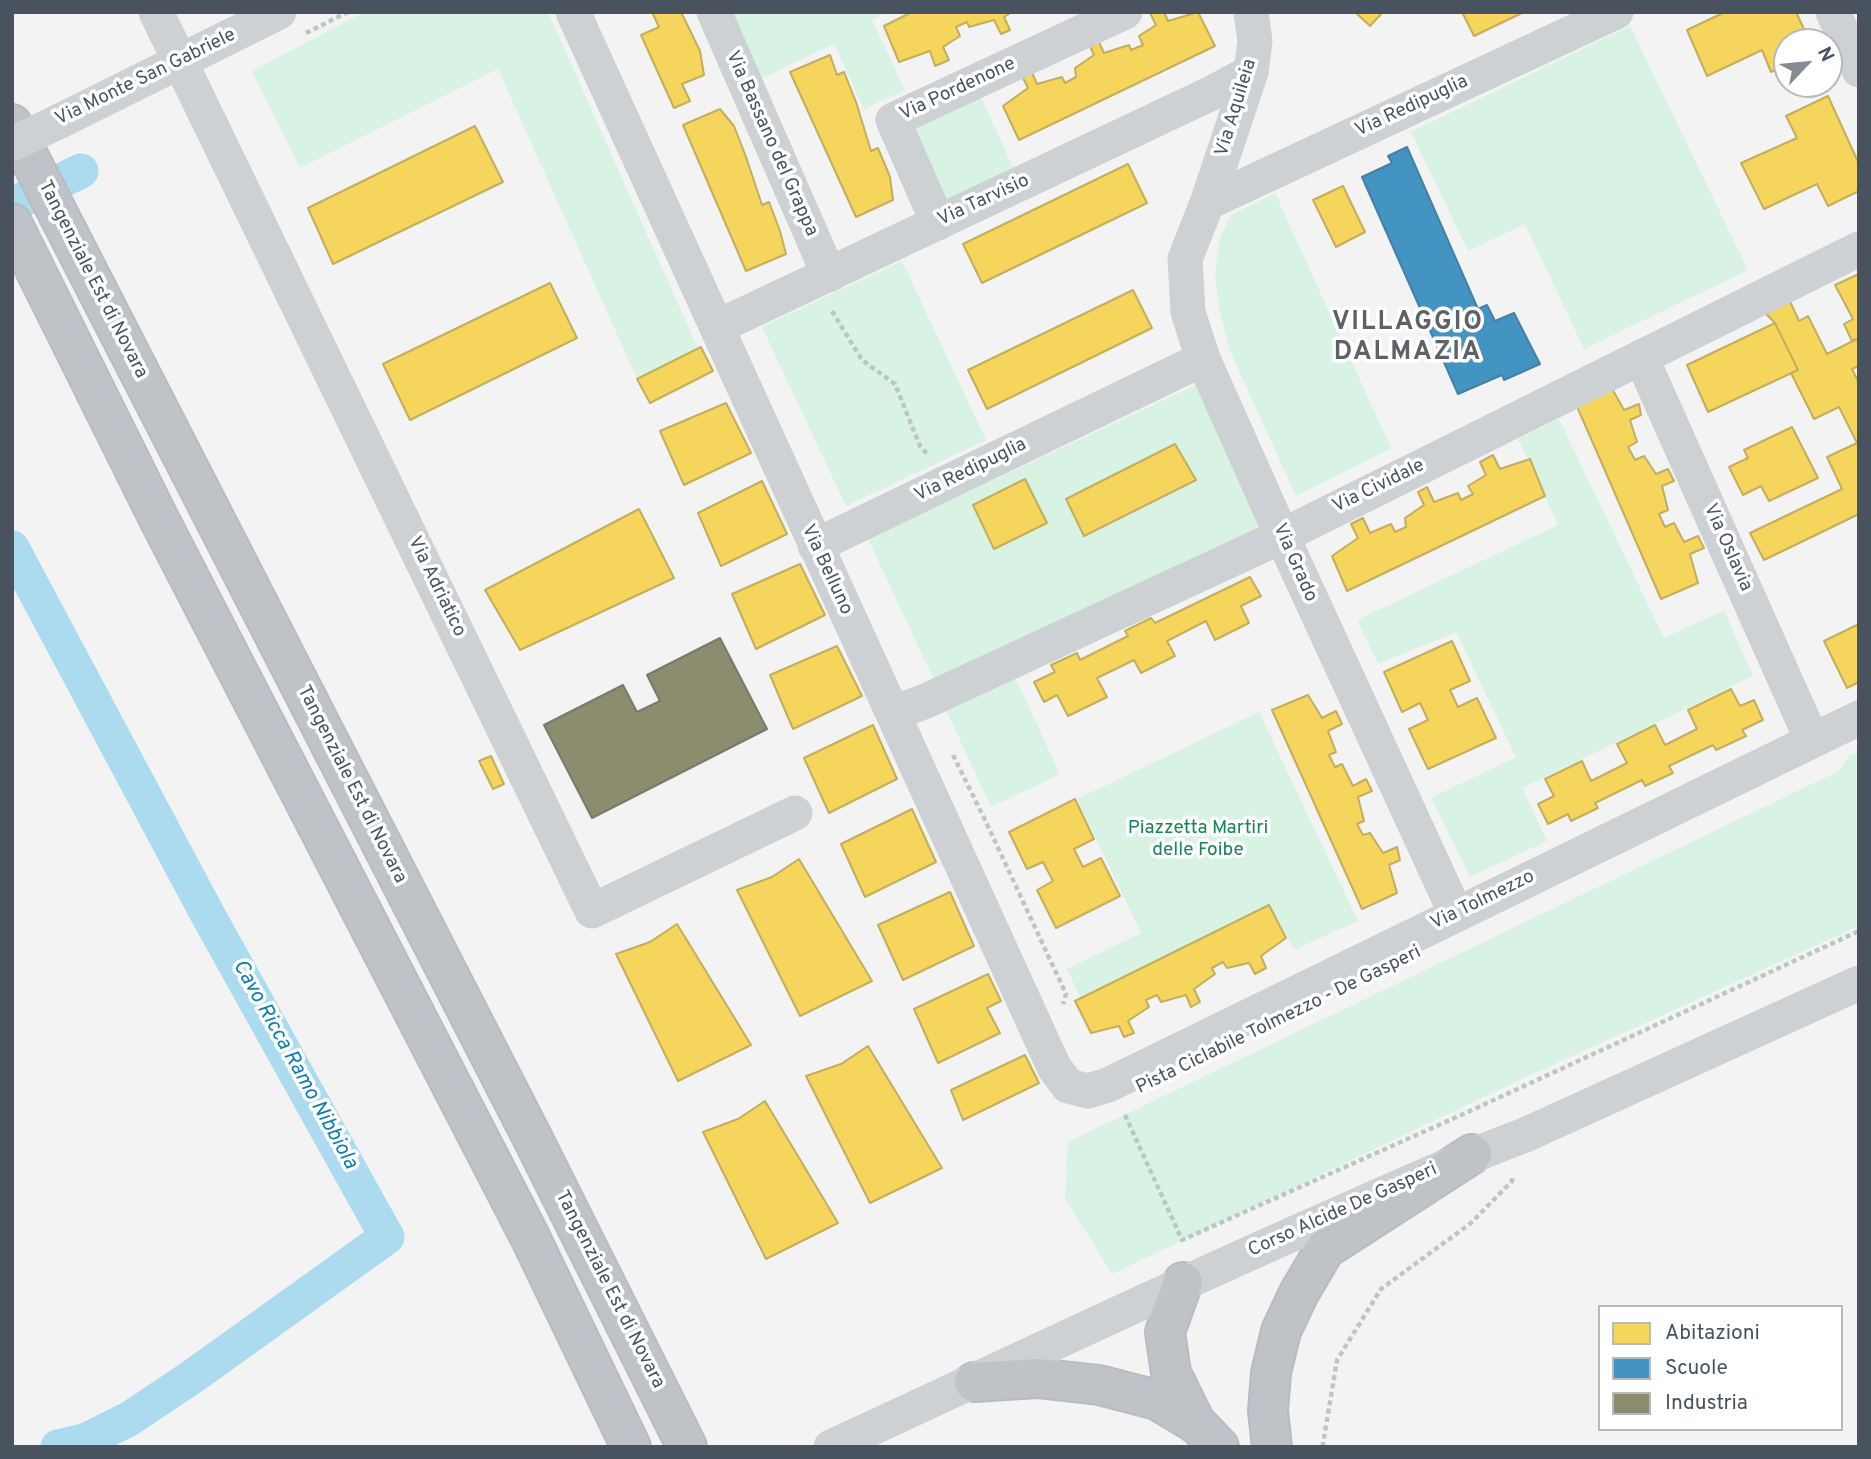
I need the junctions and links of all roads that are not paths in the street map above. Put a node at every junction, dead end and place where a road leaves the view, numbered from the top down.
1 (156, 12) edge
2 (279, 12) edge
3 (573, 12) edge
4 (714, 12) edge
5 (1125, 12) edge
6 (1251, 12) edge
7 (1616, 12) edge
8 (1833, 12) edge
9 (181, 61) junction
10 (1859, 70) edge
11 (1251, 72) junction
12 (12, 124) edge
13 (12, 144) edge
14 (1208, 203) junction
15 (12, 223) edge
16 (938, 223) junction
17 (1859, 249) edge
18 (829, 290) junction
19 (717, 327) junction
20 (1641, 357) junction
21 (1203, 359) junction
22 (1282, 536) junction
23 (815, 546) junction
24 (894, 713) junction
25 (1859, 718) edge
26 (1812, 740) junction
27 (794, 813) dead end
28 (1456, 914) junction
29 (1859, 983) edge
30 (1108, 1084) joint
31 (1472, 1154) junction
32 (1183, 1282) junction
33 (974, 1382) junction
34 (1208, 1436) edge
35 (631, 1447) edge
36 (687, 1447) edge
37 (831, 1447) edge
38 (1272, 1447) edge

1 - 9 street
2 - 9 street, Via Monte San Gabriele
3 - 19 street, Via Belluno
4 - 18 street, Via Bassano del Grappa
5 - 16 street, Via Pordenone
6 - 11 street, Via Aquileia
7 - 14 street, Via Redipuglia
8 - 10 street
9 - 13 street, Via Monte San Gabriele, bridge
9 - 27 street, Via Adriatico
11 - 14 street, Via Aquileia
11 - 16 street, Via Tarvisio
12 - 36 highway, Tangenziale Est di Novara
14 - 21 street, Via Grado
15 - 35 highway
16 - 18 street, Via Tarvisio
17 - 20 street, Via Cividale
18 - 19 street, Via Tarvisio
19 - 23 street, Via Belluno
20 - 22 street, Via Cividale
20 - 26 street, Via Oslavia
21 - 22 street, Via Grado
21 - 23 street, Via Redipuglia
22 - 24 street, Via Cividale
22 - 28 street, Via Grado
23 - 24 street, Via Belluno
24 - 30 street, Via Belluno
25 - 26 street, Via Tolmezzo
26 - 28 street, Via Tolmezzo
28 - 30 street, Via Tolmezzo
29 - 31 street, Corso Alcide De Gasperi
31 - 32 street, Corso Alcide De Gasperi
31 - 38 highway
32 - 33 street, Corso Alcide De Gasperi
32 - 34 highway
33 - 34 highway
33 - 37 street, Corso Alcide De Gasperi

